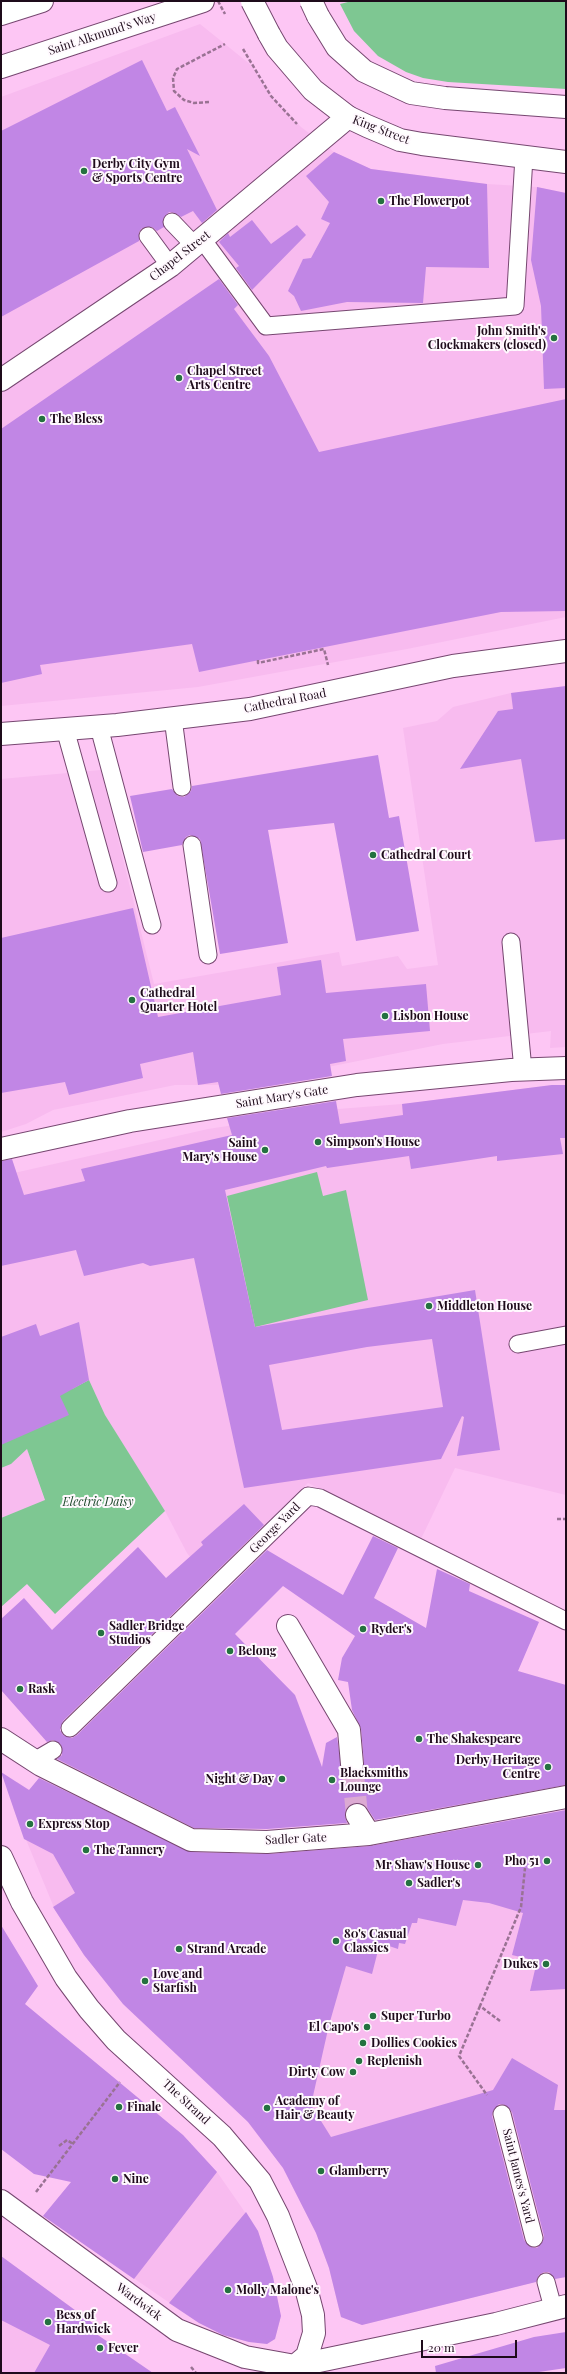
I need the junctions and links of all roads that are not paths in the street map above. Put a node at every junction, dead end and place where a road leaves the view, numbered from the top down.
1 (42, 1) edge
2 (203, 1) edge
3 (252, 1) edge
4 (314, 8) edge
5 (1, 14) edge
6 (1, 67) edge
7 (566, 107) edge
8 (348, 117) junction
9 (524, 157) junction
10 (566, 162) edge
11 (172, 222) dead end
12 (148, 236) dead end
13 (199, 243) junction
14 (170, 266) junction
15 (1, 380) edge
16 (566, 651) edge
17 (173, 718) junction
18 (99, 727) junction
19 (65, 729) junction
20 (1, 734) edge
21 (182, 787) dead end
22 (192, 845) dead end
23 (108, 883) dead end
24 (152, 925) dead end
25 (511, 942) dead end
26 (208, 955) dead end
27 (566, 1068) edge
28 (524, 1070) junction
29 (1, 1149) edge
30 (566, 1335) edge
31 (518, 1344) dead end
32 (566, 1621) edge
33 (288, 1626) dead end
34 (70, 1728) dead end
35 (1, 1739) edge
36 (352, 1764) tunnel mouth
37 (566, 1797) edge
38 (357, 1815) tunnel mouth
39 (369, 1834) junction
40 (1, 1857) edge
41 (502, 2114) road end
42 (1, 2201) edge
43 (534, 2238) dead end
44 (546, 2282) dead end
45 (559, 2307) edge
46 (296, 2369) edge

1 - 5 street
2 - 6 street, Saint Alkmund's Way
3 - 8 street, King Street, bridge
4 - 7 street
8 - 9 street, King Street
8 - 13 street, Chapel Street
9 - 10 street, King Street
9 - 13 lane
11 - 13 lane
12 - 14 lane
13 - 14 street, Chapel Street
14 - 15 street, Chapel Street
16 - 17 street, Cathedral Road
17 - 18 street, Cathedral Road
17 - 21 lane
18 - 19 street, Cathedral Road
18 - 24 lane
19 - 20 street, Cathedral Road
19 - 23 lane
22 - 26 lane
25 - 28 lane
27 - 28 street, Saint Mary's Gate
28 - 29 street, Saint Mary's Gate
30 - 31 lane
32 - 34 lane, George Yard
33 - 36 street
35 - 39 street, Sadler Gate
37 - 39 street, Sadler Gate
38 - 39 street
40 - 46 street, The Strand
41 - 43 lane, Saint James's Yard
42 - 46 street, Wardwick
44 - 45 lane
45 - 46 street

